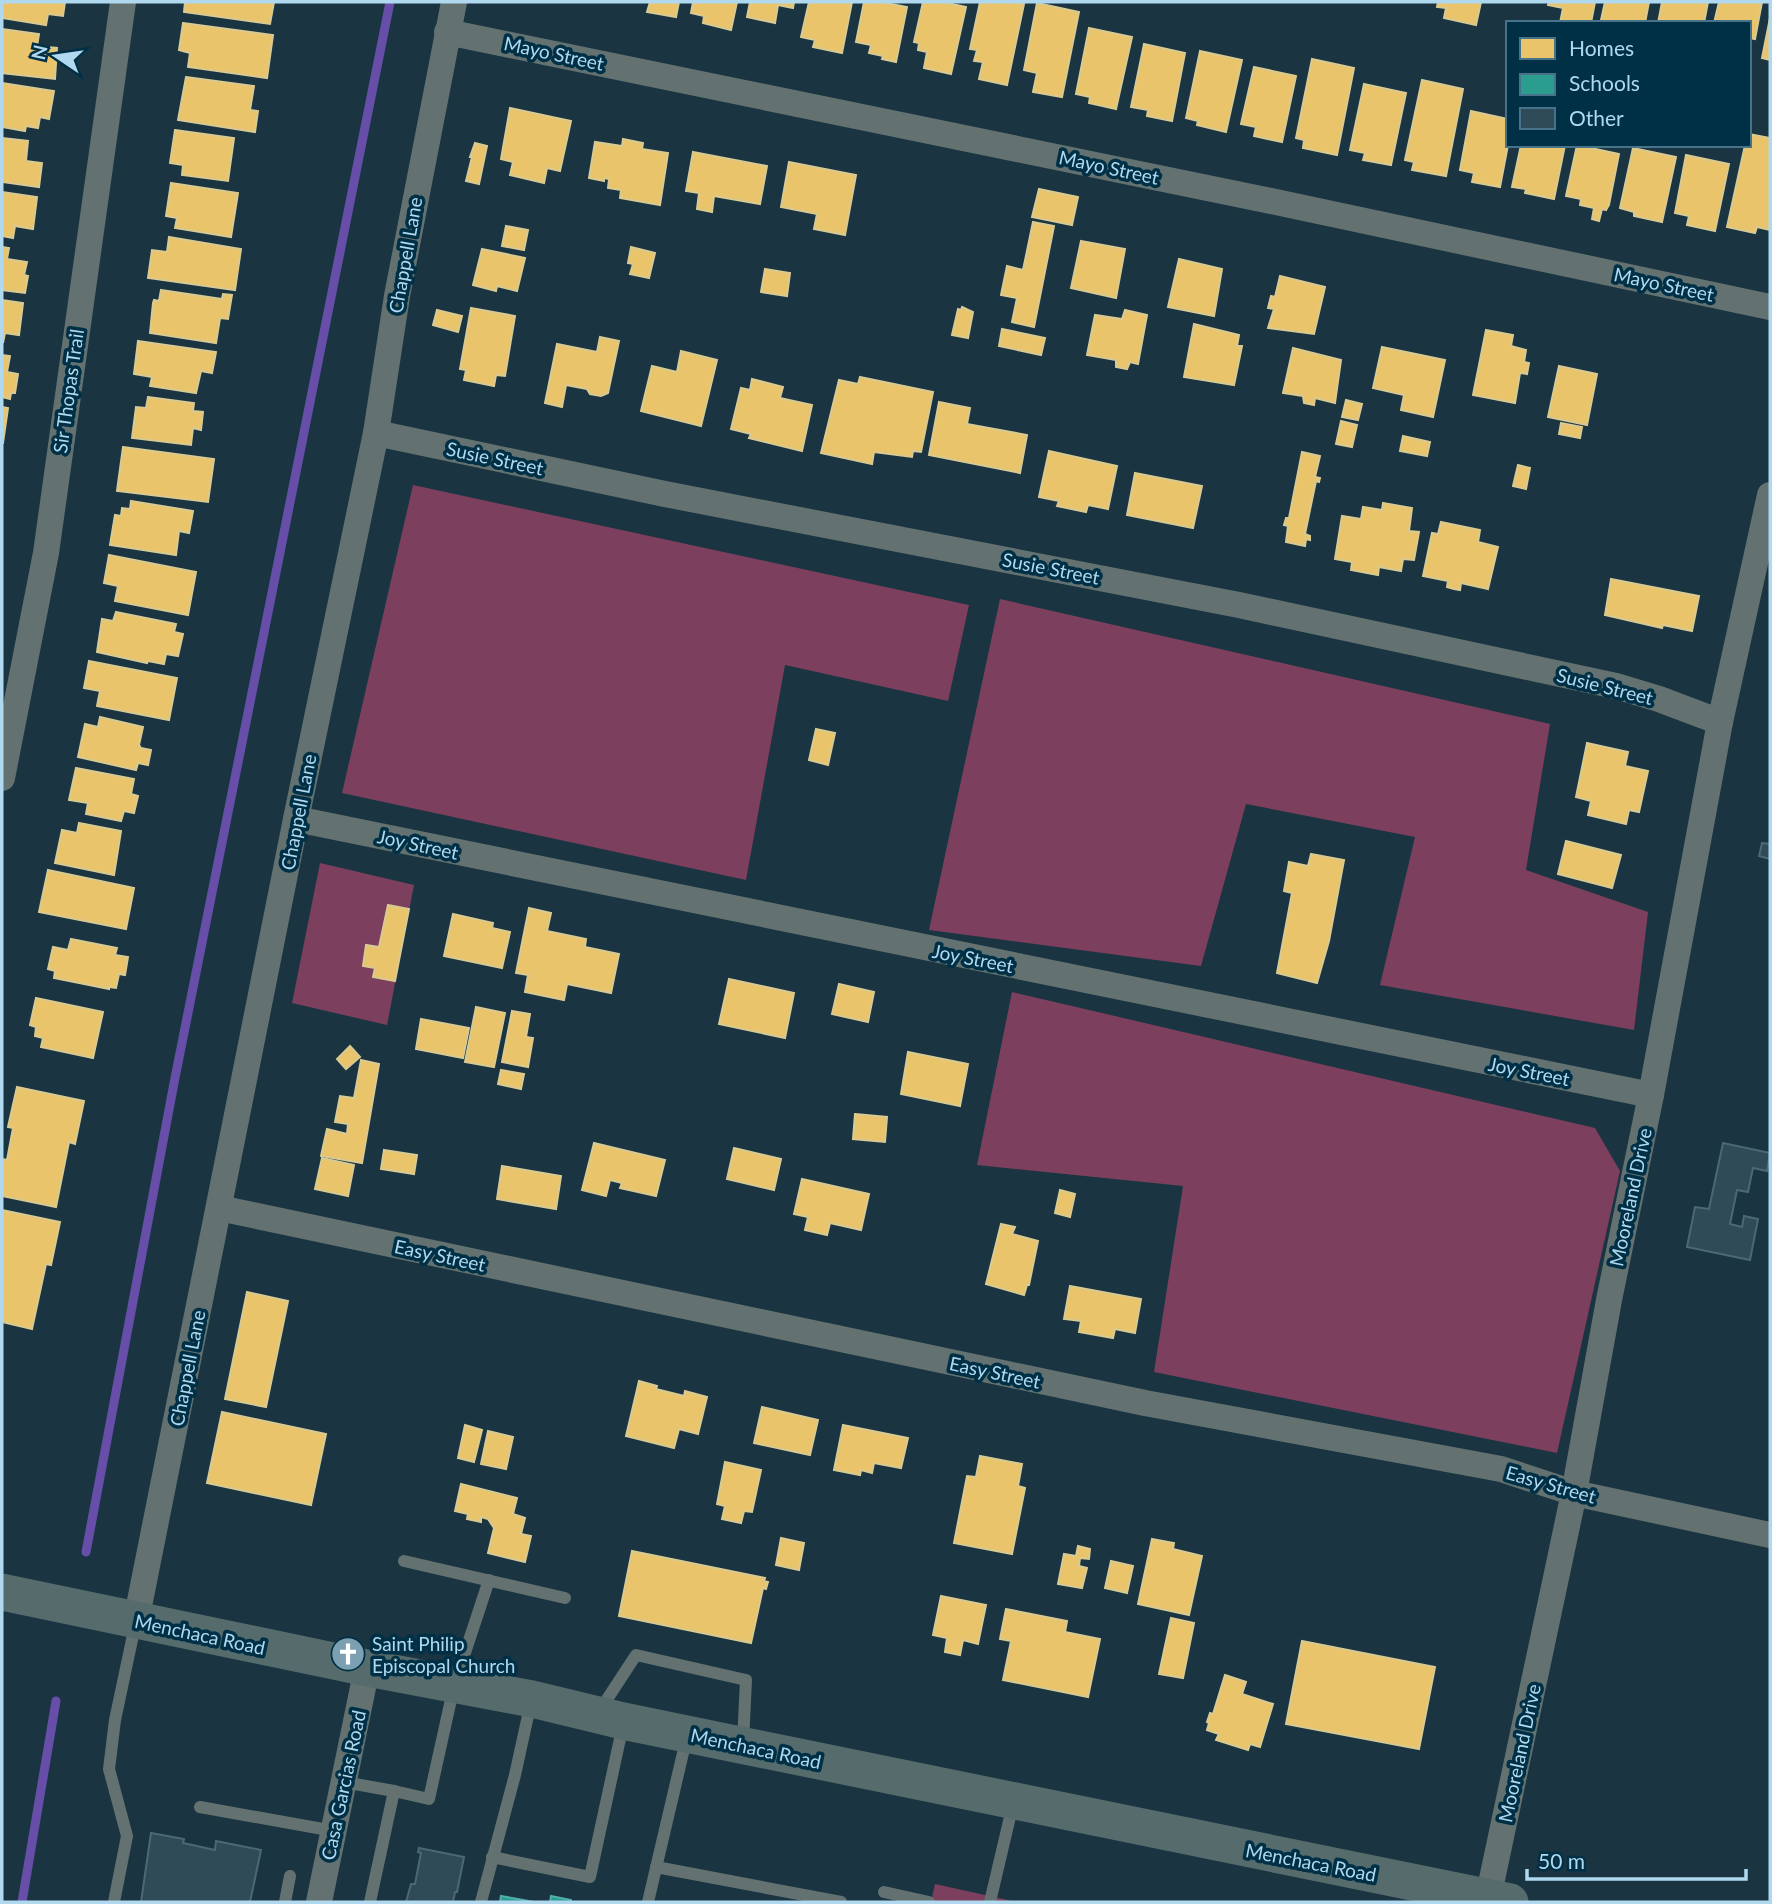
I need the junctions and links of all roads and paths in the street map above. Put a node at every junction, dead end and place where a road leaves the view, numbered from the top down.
1 (123, 2) edge
2 (454, 2) edge
3 (447, 32) junction
4 (1770, 307) edge
5 (376, 433) junction
6 (1770, 497) edge
7 (8, 721) edge
8 (1720, 722) junction
9 (2, 778) edge
10 (296, 819) junction
11 (1651, 1095) junction
12 (219, 1208) junction
13 (1574, 1493) junction
14 (1770, 1535) edge
15 (404, 1561) dead end
16 (489, 1580) junction
17 (2, 1592) edge
18 (565, 1598) dead end
19 (136, 1621) junction
20 (367, 1668) junction
21 (454, 1686) junction
22 (532, 1699) junction
23 (610, 1718) junction
24 (687, 1734) junction
25 (742, 1746) junction
26 (344, 1782) junction
27 (394, 1791) junction
28 (1013, 1801) junction
29 (200, 1807) dead end
30 (334, 1831) junction
31 (492, 1857) junction
32 (656, 1867) junction
33 (290, 1876) dead end
34 (884, 1892) dead end
35 (1499, 1900) edge
36 (114, 1902) edge
37 (285, 1902) edge
38 (319, 1902) edge
39 (370, 1902) edge
40 (481, 1902) edge
41 (648, 1902) edge
42 (841, 1902) edge
43 (929, 1902) edge
44 (990, 1902) edge

1 - 7 street, Sir Thopas Trail
2 - 3 street, Chappell Lane
3 - 4 street, Mayo Street
3 - 5 street, Chappell Lane
5 - 8 street, Susie Street
5 - 10 street, Chappell Lane
6 - 8 street, Mooreland Drive
7 - 9 street, Sir Thopas Trail
8 - 11 street, Mooreland Drive
10 - 11 street, Joy Street
10 - 12 street, Chappell Lane
11 - 13 street, Mooreland Drive
12 - 13 street, Easy Street
12 - 19 street, Chappell Lane
13 - 14 street, Easy Street
13 - 35 street, Mooreland Drive
15 - 16 lane
16 - 18 lane
16 - 21 lane
17 - 19 main road, Menchaca Road
19 - 20 main road, Menchaca Road
19 - 36 lane
20 - 21 main road, Menchaca Road
20 - 26 street, Casa Garcias Road
21 - 22 main road, Menchaca Road
21 - 27 lane
22 - 23 main road, Menchaca Road
22 - 31 lane
23 - 24 main road, Menchaca Road
23 - 25 lane
23 - 31 lane
24 - 25 main road, Menchaca Road
24 - 32 lane
25 - 28 main road, Menchaca Road
26 - 27 lane
26 - 30 street, Casa Garcias Road
27 - 39 lane
28 - 35 main road, Menchaca Road
28 - 44 lane
29 - 30 lane
30 - 38 street, Casa Garcias Road
31 - 40 lane
32 - 41 lane
32 - 42 lane
33 - 37 lane
34 - 43 lane

